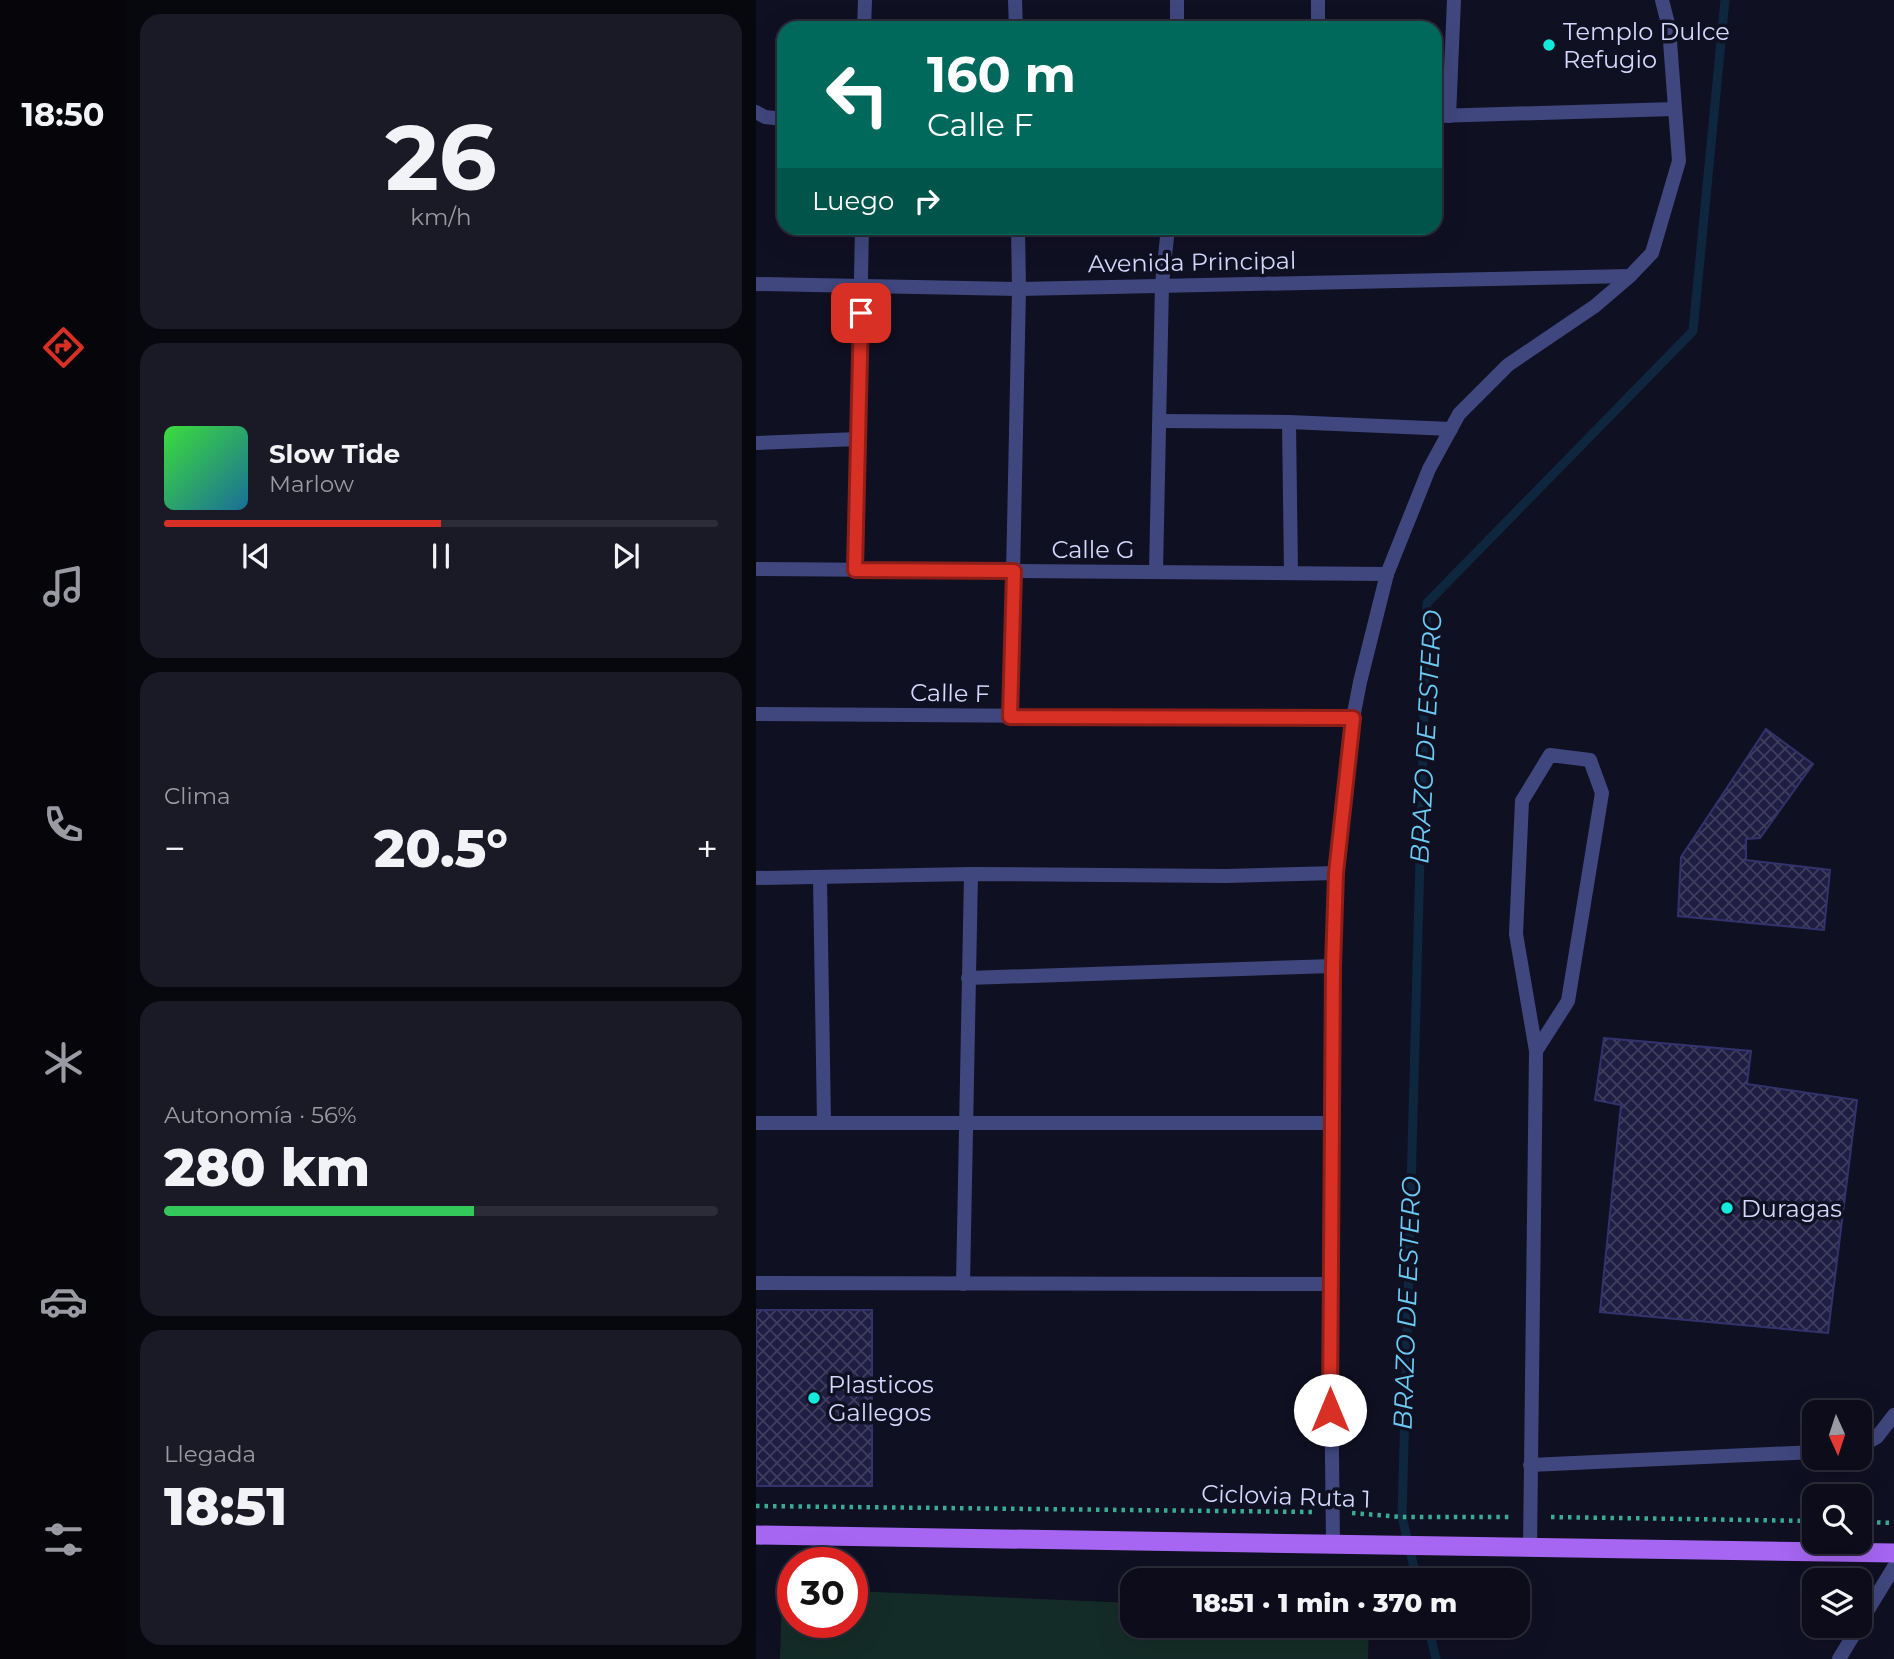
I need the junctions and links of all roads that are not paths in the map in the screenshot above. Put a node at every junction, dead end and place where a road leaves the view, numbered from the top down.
1 (865, 0) edge
2 (1015, 0) edge
3 (1177, 0) edge
4 (1318, 0) edge
5 (1454, 0) edge
6 (1662, 0) edge
7 (864, 21) edge
8 (1016, 21) edge
9 (1177, 21) edge
10 (1318, 21) edge
11 (1675, 109) junction
12 (756, 112) edge
13 (1442, 116) edge
14 (777, 118) edge
15 (862, 235) edge
16 (1018, 235) edge
17 (1167, 235) edge
18 (1630, 276) junction
19 (756, 284) edge
20 (1163, 284) junction
21 (862, 288) junction
22 (1019, 289) junction
23 (1160, 421) junction
24 (1289, 422) junction
25 (1451, 429) junction
26 (858, 439) junction
27 (756, 443) edge
28 (756, 569) edge
29 (855, 570) junction
30 (1014, 571) junction
31 (1156, 572) junction
32 (1291, 573) junction
33 (1387, 573) junction
34 (756, 714) edge
35 (1010, 717) junction
36 (1353, 718) junction
37 (1336, 873) junction
38 (971, 874) junction
39 (756, 878) edge
40 (820, 878) junction
41 (1333, 966) junction
42 (968, 978) junction
43 (1536, 1051) junction
44 (824, 1122) junction
45 (756, 1123) edge
46 (1333, 1123) junction
47 (967, 1124) junction
48 (756, 1283) edge
49 (963, 1284) junction
50 (1329, 1284) junction
51 (1894, 1415) edge
52 (1872, 1440) edge
53 (1802, 1453) edge
54 (1530, 1465) junction
55 (756, 1535) edge
56 (1333, 1543) junction
57 (1530, 1547) junction
58 (1894, 1553) edge
59 (1894, 1567) edge
60 (1872, 1603) edge
61 (1851, 1638) edge
62 (1839, 1659) edge

1 - 7 street
2 - 8 street
3 - 9 street
4 - 10 street
5 - 13 street
6 - 11 street
11 - 13 street
11 - 18 street
12 - 14 street
15 - 21 street
16 - 22 street
17 - 20 street
18 - 20 street, Avenida Principal
18 - 25 street
19 - 21 street, Avenida Principal
20 - 22 street, Avenida Principal
20 - 23 street
21 - 22 street, Avenida Principal
21 - 26 street
22 - 30 street
23 - 24 street
23 - 31 street
24 - 25 street
24 - 32 street
25 - 33 street
26 - 27 street
26 - 29 street
28 - 29 street, Calle G
29 - 30 street, Calle G
30 - 31 street, Calle G
30 - 35 street
31 - 32 street, Calle G
32 - 33 street, Calle G
33 - 36 street
34 - 35 street, Calle F
35 - 36 street, Calle F
36 - 37 street
37 - 38 street
37 - 41 street
38 - 40 street
38 - 42 street
39 - 40 street
40 - 44 street
41 - 42 street
41 - 46 street
42 - 47 street
43 - 43 street
43 - 54 street
44 - 45 street
44 - 47 street
46 - 47 street
46 - 50 street
47 - 49 street
48 - 49 street
49 - 50 street
50 - 56 street
51 - 52 street
53 - 54 street
54 - 57 street
55 - 56 main road
56 - 57 main road
57 - 58 main road
59 - 60 street
61 - 62 street

